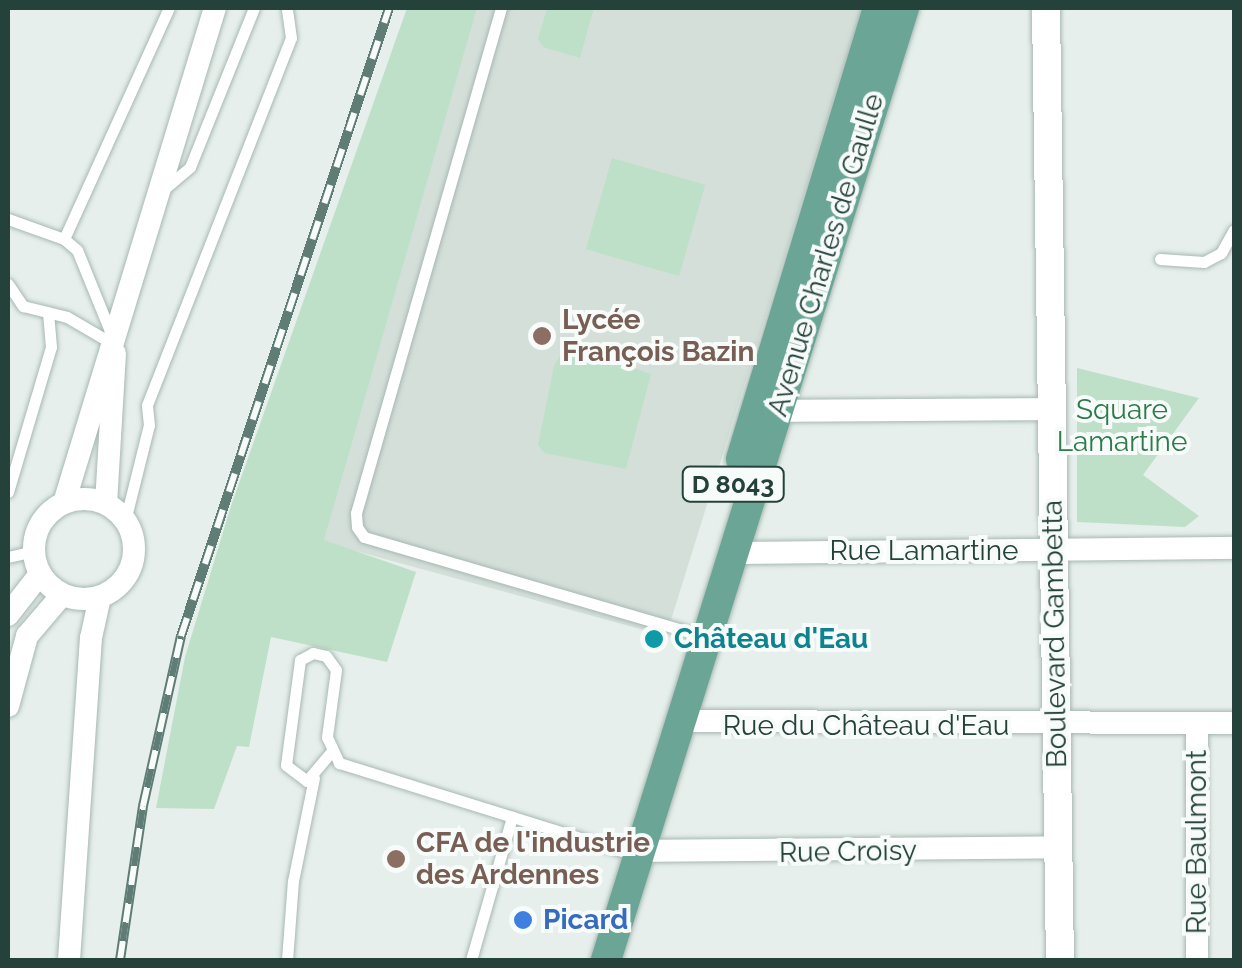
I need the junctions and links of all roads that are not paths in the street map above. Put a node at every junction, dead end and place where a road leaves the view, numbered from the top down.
1 (169, 8) edge
2 (215, 8) edge
3 (254, 8) edge
4 (287, 8) edge
5 (501, 8) edge
6 (878, 8) edge
7 (904, 8) edge
8 (1046, 8) edge
9 (158, 194) junction
10 (8, 219) edge
11 (1234, 230) edge
12 (64, 239) junction
13 (1160, 259) dead end
14 (8, 284) edge
15 (48, 312) junction
16 (116, 345) junction
17 (1052, 409) junction
18 (766, 411) junction
19 (8, 492) edge
20 (64, 503) junction
21 (106, 504) junction
22 (125, 521) junction
23 (1233, 546) edge
24 (734, 547) junction
25 (1054, 550) junction
26 (8, 558) edge
27 (37, 562) junction
28 (62, 595) junction
29 (100, 597) junction
30 (8, 615) edge
31 (697, 634) junction
32 (8, 706) edge
33 (679, 721) junction
34 (1234, 723) edge
35 (1197, 724) junction
36 (1056, 727) junction
37 (331, 752) junction
38 (314, 778) junction
39 (512, 817) junction
40 (1058, 847) junction
41 (630, 851) junction
42 (68, 960) edge
43 (287, 960) edge
44 (472, 960) edge
45 (585, 960) edge
46 (606, 960) edge
47 (1060, 960) edge
48 (1197, 960) edge

1 - 12 lane
2 - 9 street
3 - 9 lane
4 - 22 lane
5 - 31 lane
6 - 18 main road, Avenue Charles de Gaulle / D 8043
7 - 18 main road, Avenue Charles de Gaulle / D 8043
8 - 17 street, Boulevard Gambetta
9 - 16 street
10 - 12 lane
11 - 13 lane
12 - 16 lane
14 - 15 lane
15 - 16 lane
15 - 19 lane
16 - 20 street
16 - 21 street
17 - 18 street
17 - 25 street, Boulevard Gambetta
18 - 24 main road, Avenue Charles de Gaulle / D 8043
18 - 31 main road, Avenue Charles de Gaulle / D 8043
20 - 21 street
20 - 27 street
21 - 22 street
22 - 29 street
23 - 25 street, Rue Lamartine
24 - 25 street, Rue Lamartine
24 - 31 main road, Avenue Charles de Gaulle / D 8043
25 - 36 street, Boulevard Gambetta
26 - 27 lane
27 - 28 street
27 - 30 street
28 - 29 street
28 - 32 street
29 - 42 street
31 - 33 main road, Avenue Charles de Gaulle / D 8043
31 - 41 main road, Avenue Charles de Gaulle / D 8043
33 - 36 street, Rue du Château d'Eau
33 - 41 main road, Avenue Charles de Gaulle / D 8043
34 - 35 street, Rue du Château d'Eau
35 - 36 street, Rue du Château d'Eau
35 - 48 street, Rue Baulmont
36 - 40 street, Boulevard Gambetta
37 - 38 lane
37 - 38 lane
37 - 39 lane
38 - 43 lane
39 - 41 lane
39 - 44 lane
40 - 41 street, Rue Croisy
40 - 47 street, Boulevard Gambetta
41 - 45 main road, Avenue Charles de Gaulle / D 8043
41 - 46 main road, Avenue Charles de Gaulle / D 8043

